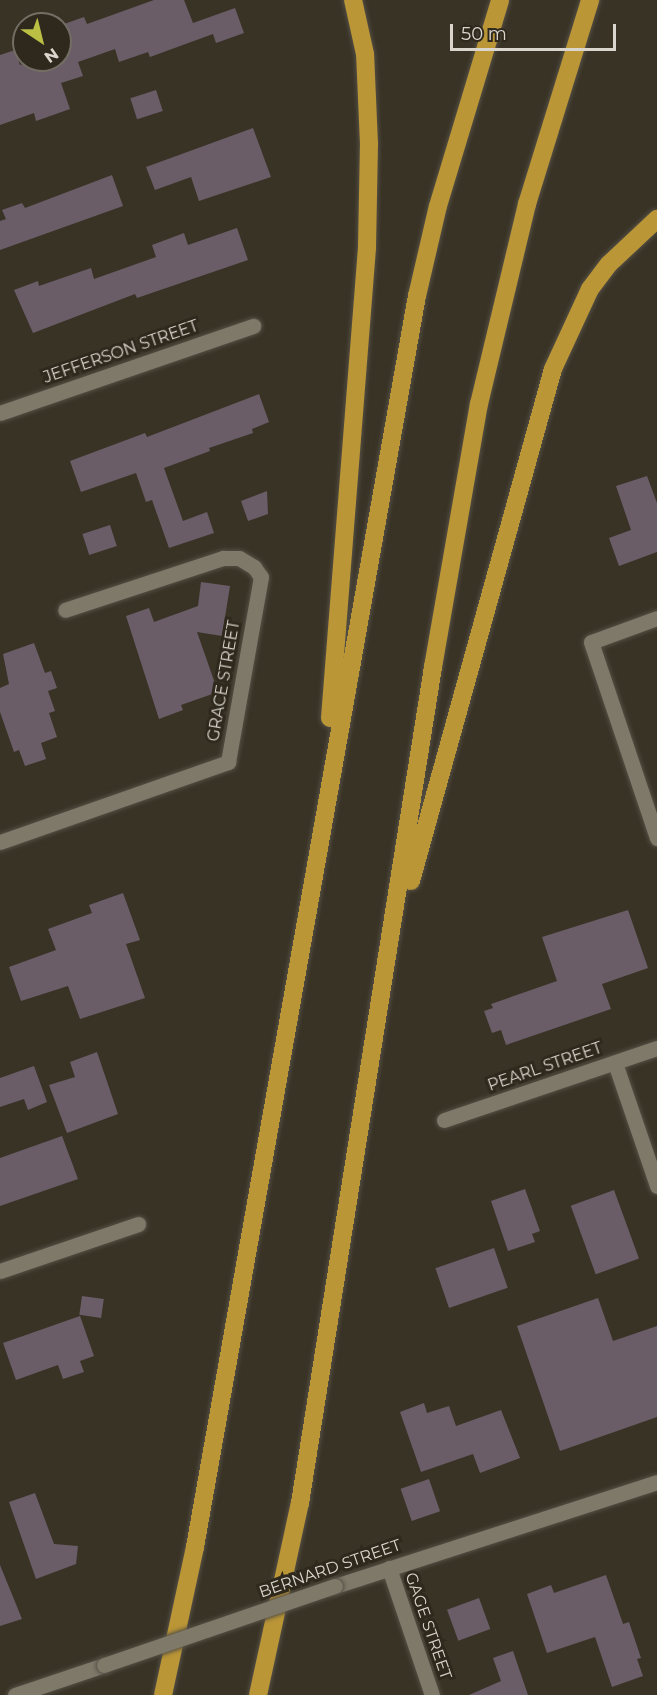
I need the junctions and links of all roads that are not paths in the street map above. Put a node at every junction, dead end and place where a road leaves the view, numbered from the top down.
1 (353, 0) edge
2 (500, 0) edge
3 (590, 0) edge
4 (657, 219) edge
5 (253, 326) dead end
6 (0, 413) edge
7 (65, 610) dead end
8 (657, 618) edge
9 (321, 823) junction
10 (657, 838) edge
11 (0, 842) edge
12 (389, 958) junction
13 (657, 1048) edge
14 (615, 1063) junction
15 (444, 1120) dead end
16 (657, 1186) edge
17 (138, 1224) dead end
18 (0, 1271) edge
19 (657, 1482) edge
20 (389, 1568) junction
21 (15, 1695) edge
22 (163, 1695) edge
23 (258, 1695) edge
24 (432, 1695) edge

1 - 9 highway
2 - 9 highway
3 - 12 highway
4 - 12 highway
5 - 6 street, JEFFERSON STREET
7 - 11 street, GRACE STREET
8 - 10 street
9 - 22 highway
12 - 23 highway
13 - 14 street, PEARL STREET
14 - 15 street, PEARL STREET
14 - 16 street
17 - 18 street
19 - 20 street, BERNARD STREET
20 - 21 street, BERNARD STREET, bridge
20 - 24 street, GAGE STREET

